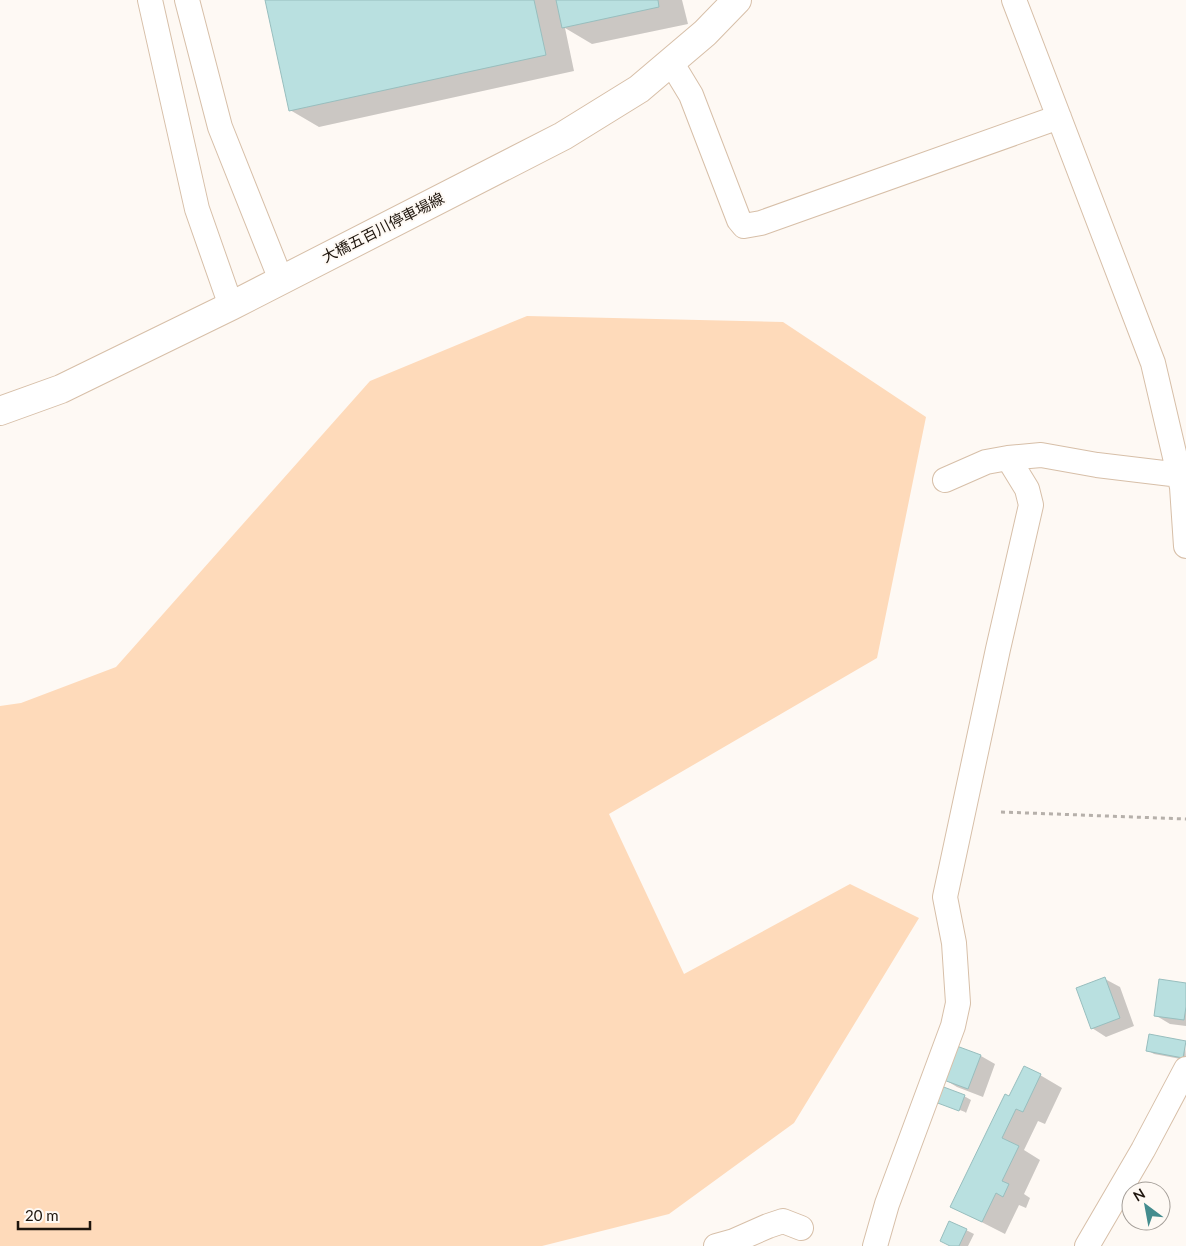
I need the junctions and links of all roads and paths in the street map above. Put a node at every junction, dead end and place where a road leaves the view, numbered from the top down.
1 (150, 0) edge
2 (187, 0) edge
3 (737, 0) edge
4 (1014, 0) edge
5 (671, 62) junction
6 (1059, 117) junction
7 (281, 280) junction
8 (231, 306) junction
9 (0, 411) edge
10 (1008, 458) junction
11 (945, 480) dead end
12 (1183, 483) edge
13 (1186, 546) edge
14 (1002, 812) dead end
15 (1186, 819) edge
16 (1186, 1069) edge
17 (801, 1228) dead end
18 (716, 1246) edge
19 (875, 1246) edge
20 (1087, 1246) edge

1 - 8 street
2 - 7 street
3 - 5 main road, 大橋五百川停車場線
4 - 6 street
5 - 6 street
5 - 7 main road, 大橋五百川停車場線
6 - 12 street
7 - 8 main road, 大橋五百川停車場線
8 - 9 main road, 大橋五百川停車場線
10 - 11 street
10 - 12 street
10 - 19 street
12 - 13 street
14 - 15 path
16 - 20 street
17 - 18 street

